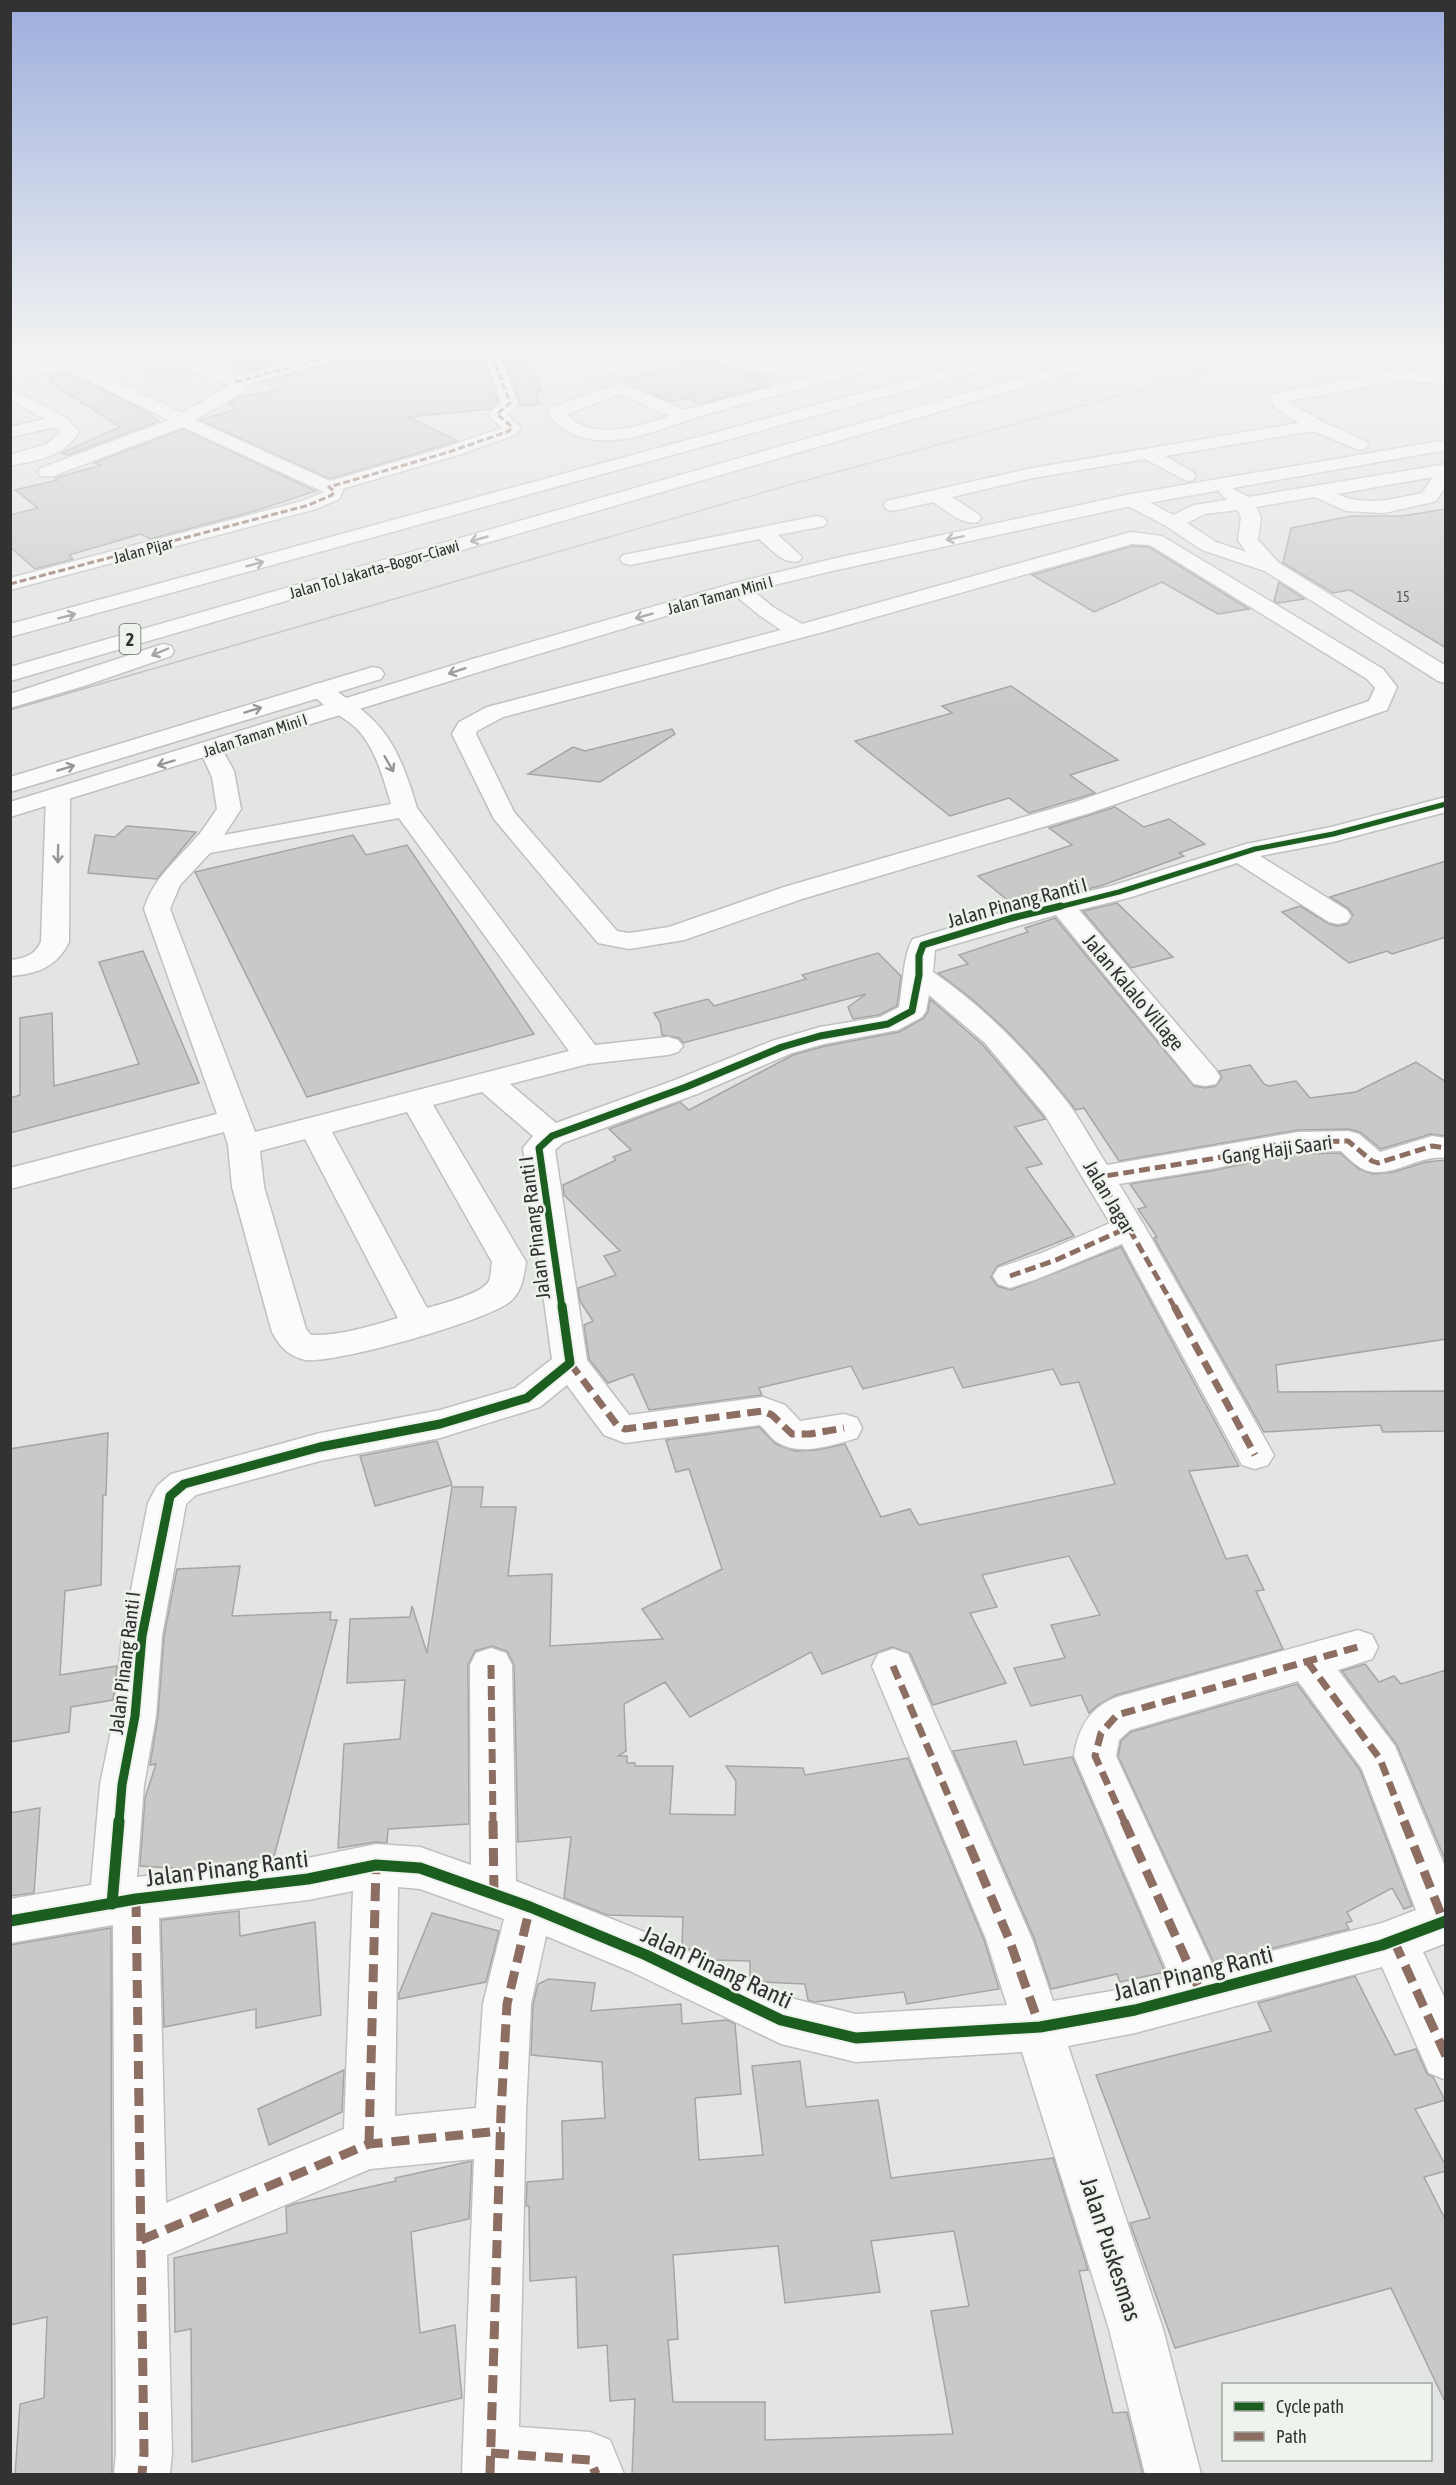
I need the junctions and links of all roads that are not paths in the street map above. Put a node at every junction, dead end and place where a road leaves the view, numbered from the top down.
1 (294, 471) edge
2 (384, 471) edge
3 (595, 471) edge
4 (713, 471) edge
5 (1045, 471) edge
6 (1178, 471) edge
7 (1215, 471) edge
8 (1297, 471) edge
9 (1432, 471) edge
10 (1443, 471) edge
11 (1187, 476) junction
12 (1216, 485) junction
13 (329, 487) junction
14 (1317, 491) junction
15 (937, 496) junction
16 (1131, 500) junction
17 (1244, 503) junction
18 (893, 505) dead end
19 (1222, 511) dead end
20 (971, 518) junction
21 (817, 522) dead end
22 (1173, 522) junction
23 (764, 533) junction
24 (1247, 540) junction
25 (703, 544) junction
26 (719, 557) dead end
27 (792, 557) junction
28 (630, 559) dead end
29 (1272, 567) junction
30 (10, 584) edge
31 (759, 584) junction
32 (738, 588) junction
33 (249, 604) junction
34 (594, 611) dead end
35 (806, 629) junction
36 (10, 631) edge
37 (393, 668) dead end
38 (10, 674) edge
39 (1446, 676) edge
40 (320, 690) junction
41 (10, 701) edge
42 (342, 707) junction
43 (211, 749) junction
44 (10, 785) edge
45 (58, 796) junction
46 (1446, 804) edge
47 (405, 809) junction
48 (10, 810) edge
49 (202, 847) junction
50 (1240, 854) junction
51 (1063, 907) junction
52 (1338, 916) dead end
53 (10, 968) edge
54 (919, 975) junction
55 (668, 1046) dead end
56 (587, 1055) junction
57 (1205, 1077) dead end
58 (488, 1081) junction
59 (416, 1101) junction
60 (314, 1127) junction
61 (239, 1132) junction
62 (552, 1136) junction
63 (1446, 1148) edge
64 (1099, 1177) junction
65 (10, 1179) edge
66 (1129, 1227) junction
67 (1010, 1276) dead end
68 (417, 1322) junction
69 (570, 1363) junction
70 (844, 1428) dead end
71 (1255, 1455) dead end
72 (1358, 1647) dead end
73 (1307, 1661) junction
74 (491, 1665) dead end
75 (893, 1666) dead end
76 (376, 1865) junction
77 (512, 1901) junction
78 (124, 1902) junction
79 (10, 1921) edge
80 (1445, 1922) edge
81 (1394, 1941) junction
82 (1201, 1993) junction
83 (1040, 2027) junction
84 (1446, 2056) edge
85 (501, 2131) junction
86 (369, 2144) junction
87 (141, 2240) junction
88 (490, 2464) edge
89 (141, 2475) edge
90 (596, 2475) edge
91 (1173, 2475) edge

1 - 13 main road
2 - 13 main road
36 -> 3 main road, Jalan Tol Jakarta–Bogor–Ciawi / 2
4 -> 33 main road, Jalan Tol Jakarta–Bogor–Ciawi / 2
5 - 15 main road
6 - 11 main road
7 - 11 main road, Jalan Taman Mini I
8 - 12 main road, Jalan Taman Mini I
9 - 14 main road
10 - 14 main road
11 - 20 main road, Jalan Taman Mini I
12 - 16 main road, Jalan Taman Mini I
12 - 17 main road
13 - 30 main road, Jalan Pijar
14 - 17 main road
15 - 18 main road
15 - 20 main road
16 - 22 main road
16 -> 31 main road, Jalan Taman Mini I
17 - 22 main road
17 - 24 main road
19 - 24 main road
20 - 27 main road, Jalan Taman Mini I
21 - 23 main road
22 - 29 main road
23 - 25 main road
23 - 27 main road
24 - 29 main road
25 - 26 main road
25 - 28 main road
27 - 34 main road, Jalan Taman Mini I
29 - 39 main road
31 - 32 main road, Jalan Taman Mini I
31 - 35 main road
32 - 35 main road
32 -> 42 main road, Jalan Taman Mini I
33 - 38 main road, Jalan Tol Jakarta–Bogor–Ciawi / 2
33 -> 41 main road
35 - 35 main road
37 - 40 main road, Jalan Taman Mini I
40 - 42 main road
44 -> 40 main road, Jalan Taman Mini I
42 - 43 main road, Jalan Taman Mini I
42 -> 47 main road
43 -> 45 main road, Jalan Taman Mini I
43 - 49 main road
45 - 48 main road, Jalan Taman Mini I
45 -> 53 main road
46 - 50 main road, Jalan Pinang Ranti I
47 - 49 main road
47 - 56 main road
49 - 61 main road
50 - 51 main road, Jalan Pinang Ranti I
50 - 52 main road
51 - 54 main road, Jalan Pinang Ranti I
51 - 57 main road, Jalan Kalalo Village
54 - 62 main road, Jalan Pinang Ranti I
54 - 64 main road, Jalan Jagar
55 - 56 main road
56 - 58 main road
58 - 59 main road
58 - 62 main road
59 - 60 main road
59 - 68 main road
60 - 61 main road
60 - 68 main road
61 - 65 main road
61 - 68 main road
62 - 69 main road, Jalan Pinang Ranti I
63 - 64 main road, Gang Haji Saari
64 - 66 main road, Jalan Jagar
66 - 67 main road
66 - 71 main road, Jalan Jagar
69 - 70 main road
69 - 78 main road, Jalan Pinang Ranti I
72 - 73 main road
73 - 80 main road
73 - 82 main road
74 - 77 main road
75 - 83 main road, Jalan Puskesmas
76 - 77 main road, Jalan Pinang Ranti
76 - 78 main road, Jalan Pinang Ranti
76 - 86 main road
77 - 83 main road, Jalan Pinang Ranti
77 - 85 main road
78 - 79 main road, Jalan Pinang Ranti
78 - 87 main road, Jalan Pinang Ranti I
80 - 81 main road, Jalan Pinang Ranti
81 - 82 main road, Jalan Pinang Ranti
81 - 84 main road
82 - 83 main road, Jalan Pinang Ranti
83 - 91 main road, Jalan Puskesmas
85 - 86 main road
85 - 88 main road
86 - 87 main road
87 - 89 main road, Jalan Pinang Ranti I
88 - 90 main road

